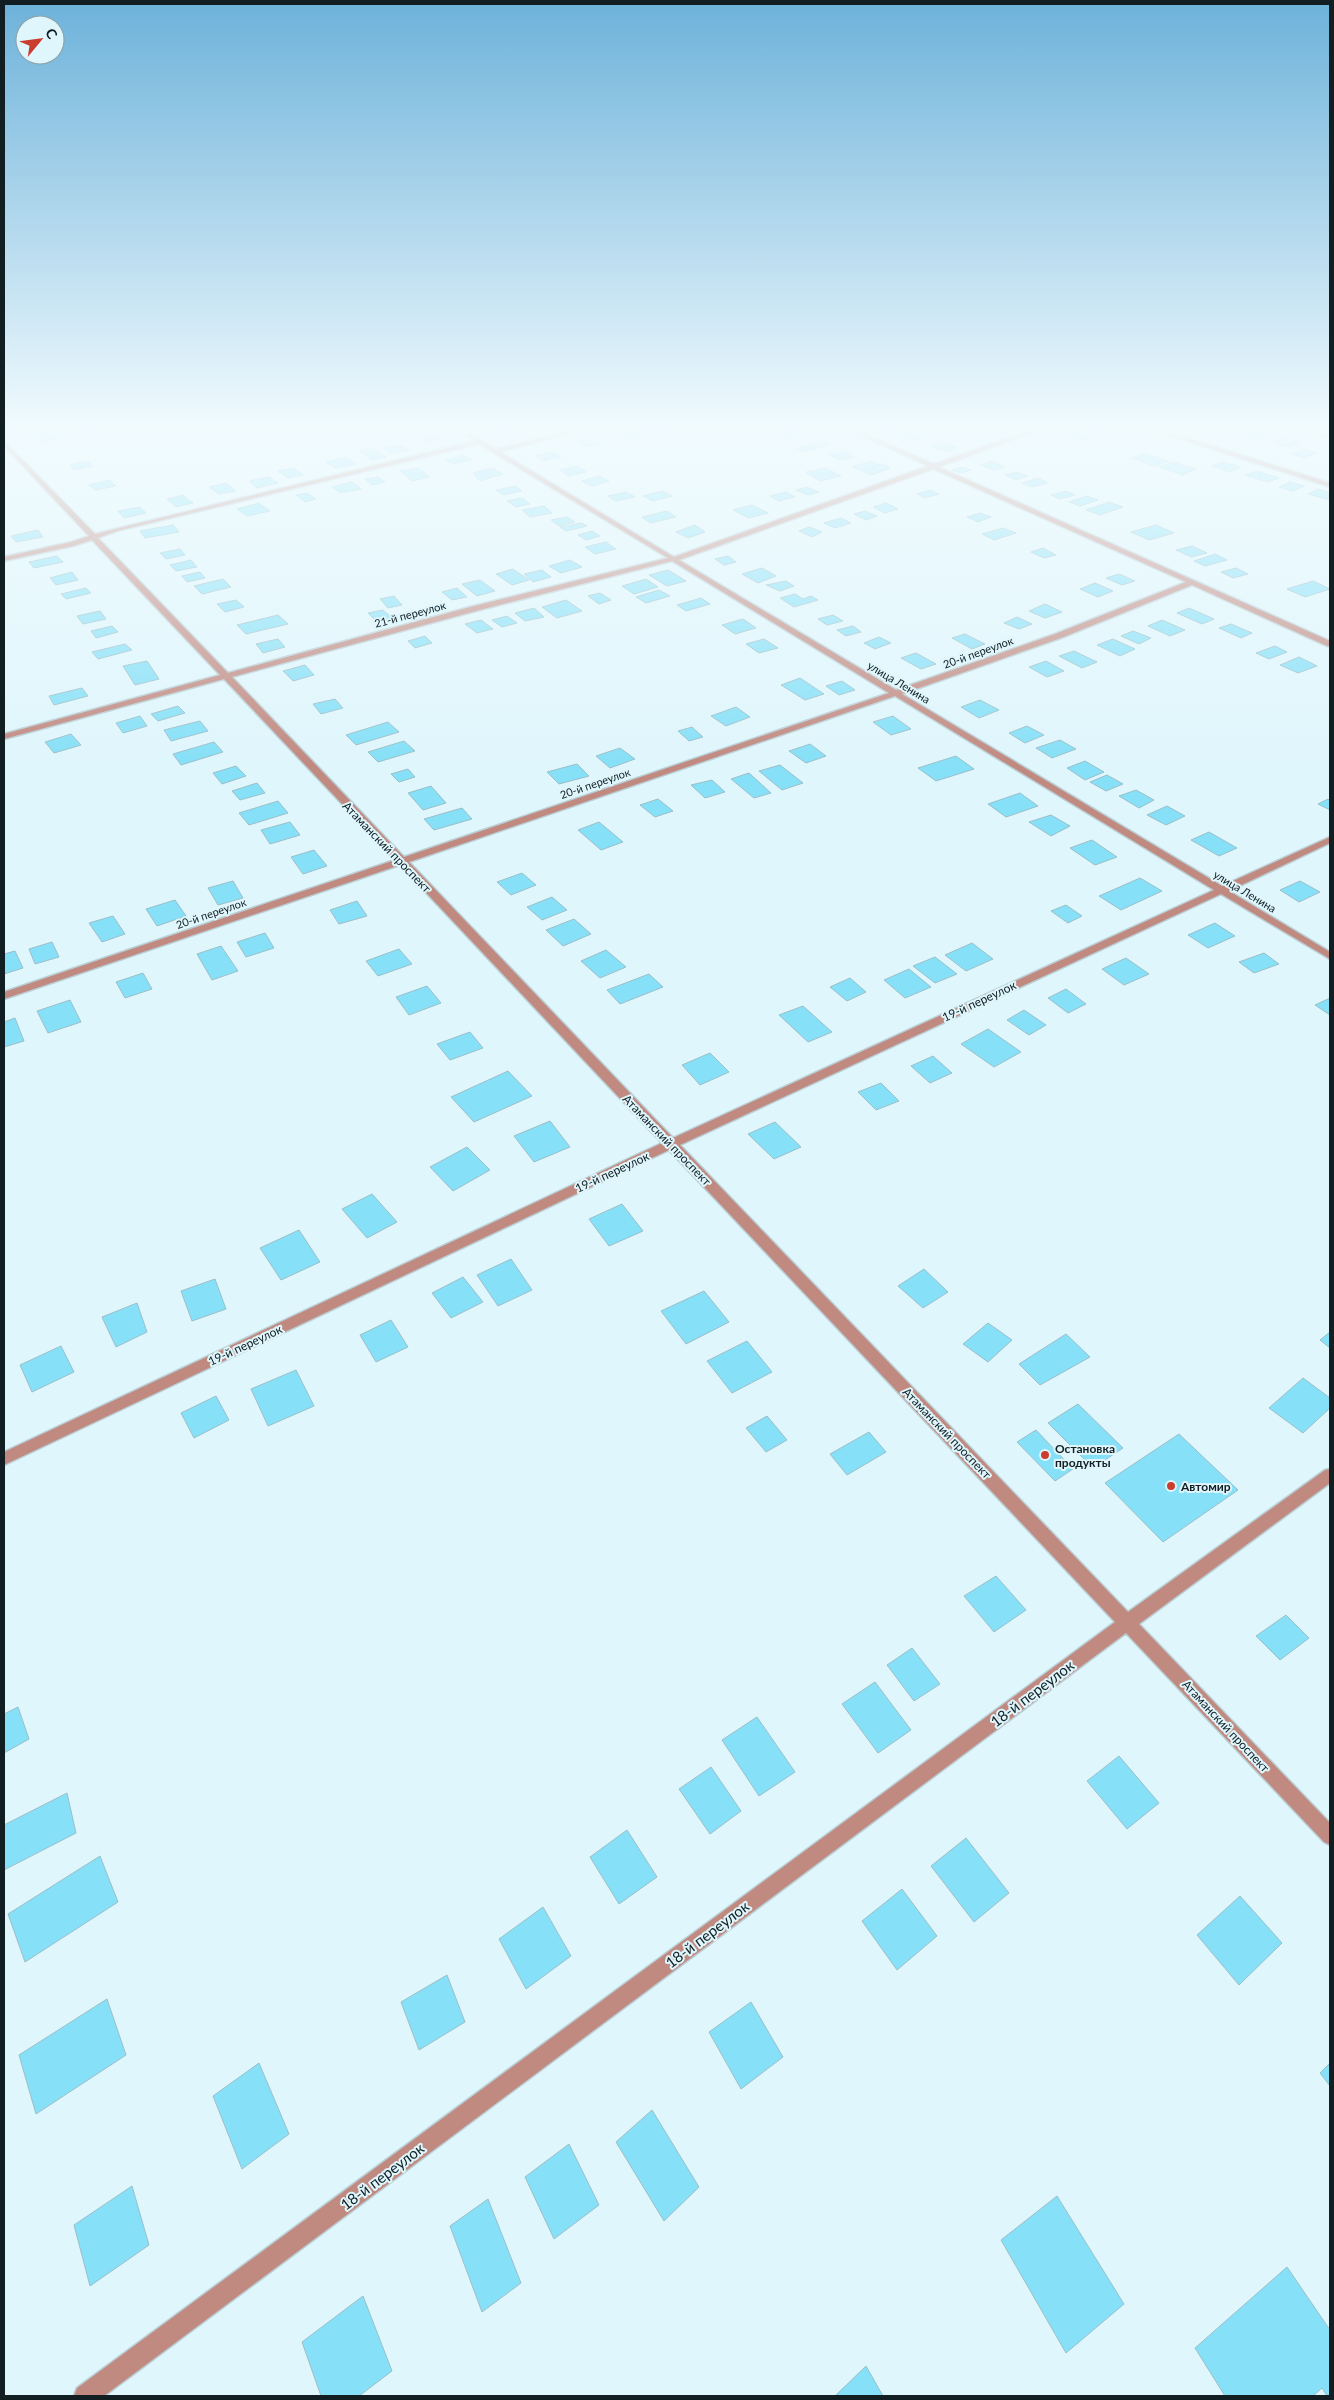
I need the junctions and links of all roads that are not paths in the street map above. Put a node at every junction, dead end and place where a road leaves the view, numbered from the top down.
1 (87, 539) edge
2 (95, 539) edge
3 (641, 539) edge
4 (731, 539) edge
5 (1093, 539) edge
6 (674, 559) junction
7 (4, 560) edge
8 (1190, 583) junction
9 (1330, 644) edge
10 (225, 677) junction
11 (896, 694) junction
12 (4, 737) edge
13 (1330, 840) edge
14 (400, 860) junction
15 (1220, 889) junction
16 (1330, 956) edge
17 (4, 996) edge
18 (671, 1144) junction
19 (4, 1459) edge
20 (1330, 1475) edge
21 (1128, 1622) junction
22 (1330, 1836) edge
23 (85, 2396) edge

1 - 7 street
2 - 10 street, Атаманский проспект
3 - 6 street, улица Ленина
4 - 6 street, 21-й переулок
5 - 8 street
6 - 10 street, 21-й переулок
6 - 11 street, улица Ленина
8 - 9 street
8 - 11 street, 20-й переулок
10 - 12 street, 21-й переулок
10 - 14 street, Атаманский проспект
11 - 14 street, 20-й переулок
11 - 15 street, улица Ленина
13 - 15 street, 19-й переулок
14 - 17 street, 20-й переулок
14 - 18 street, Атаманский проспект
15 - 16 street, улица Ленина
15 - 18 street, 19-й переулок
18 - 19 street, 19-й переулок
18 - 21 street, Атаманский проспект
20 - 21 street, 18-й переулок
21 - 22 street, Атаманский проспект
21 - 23 street, 18-й переулок

